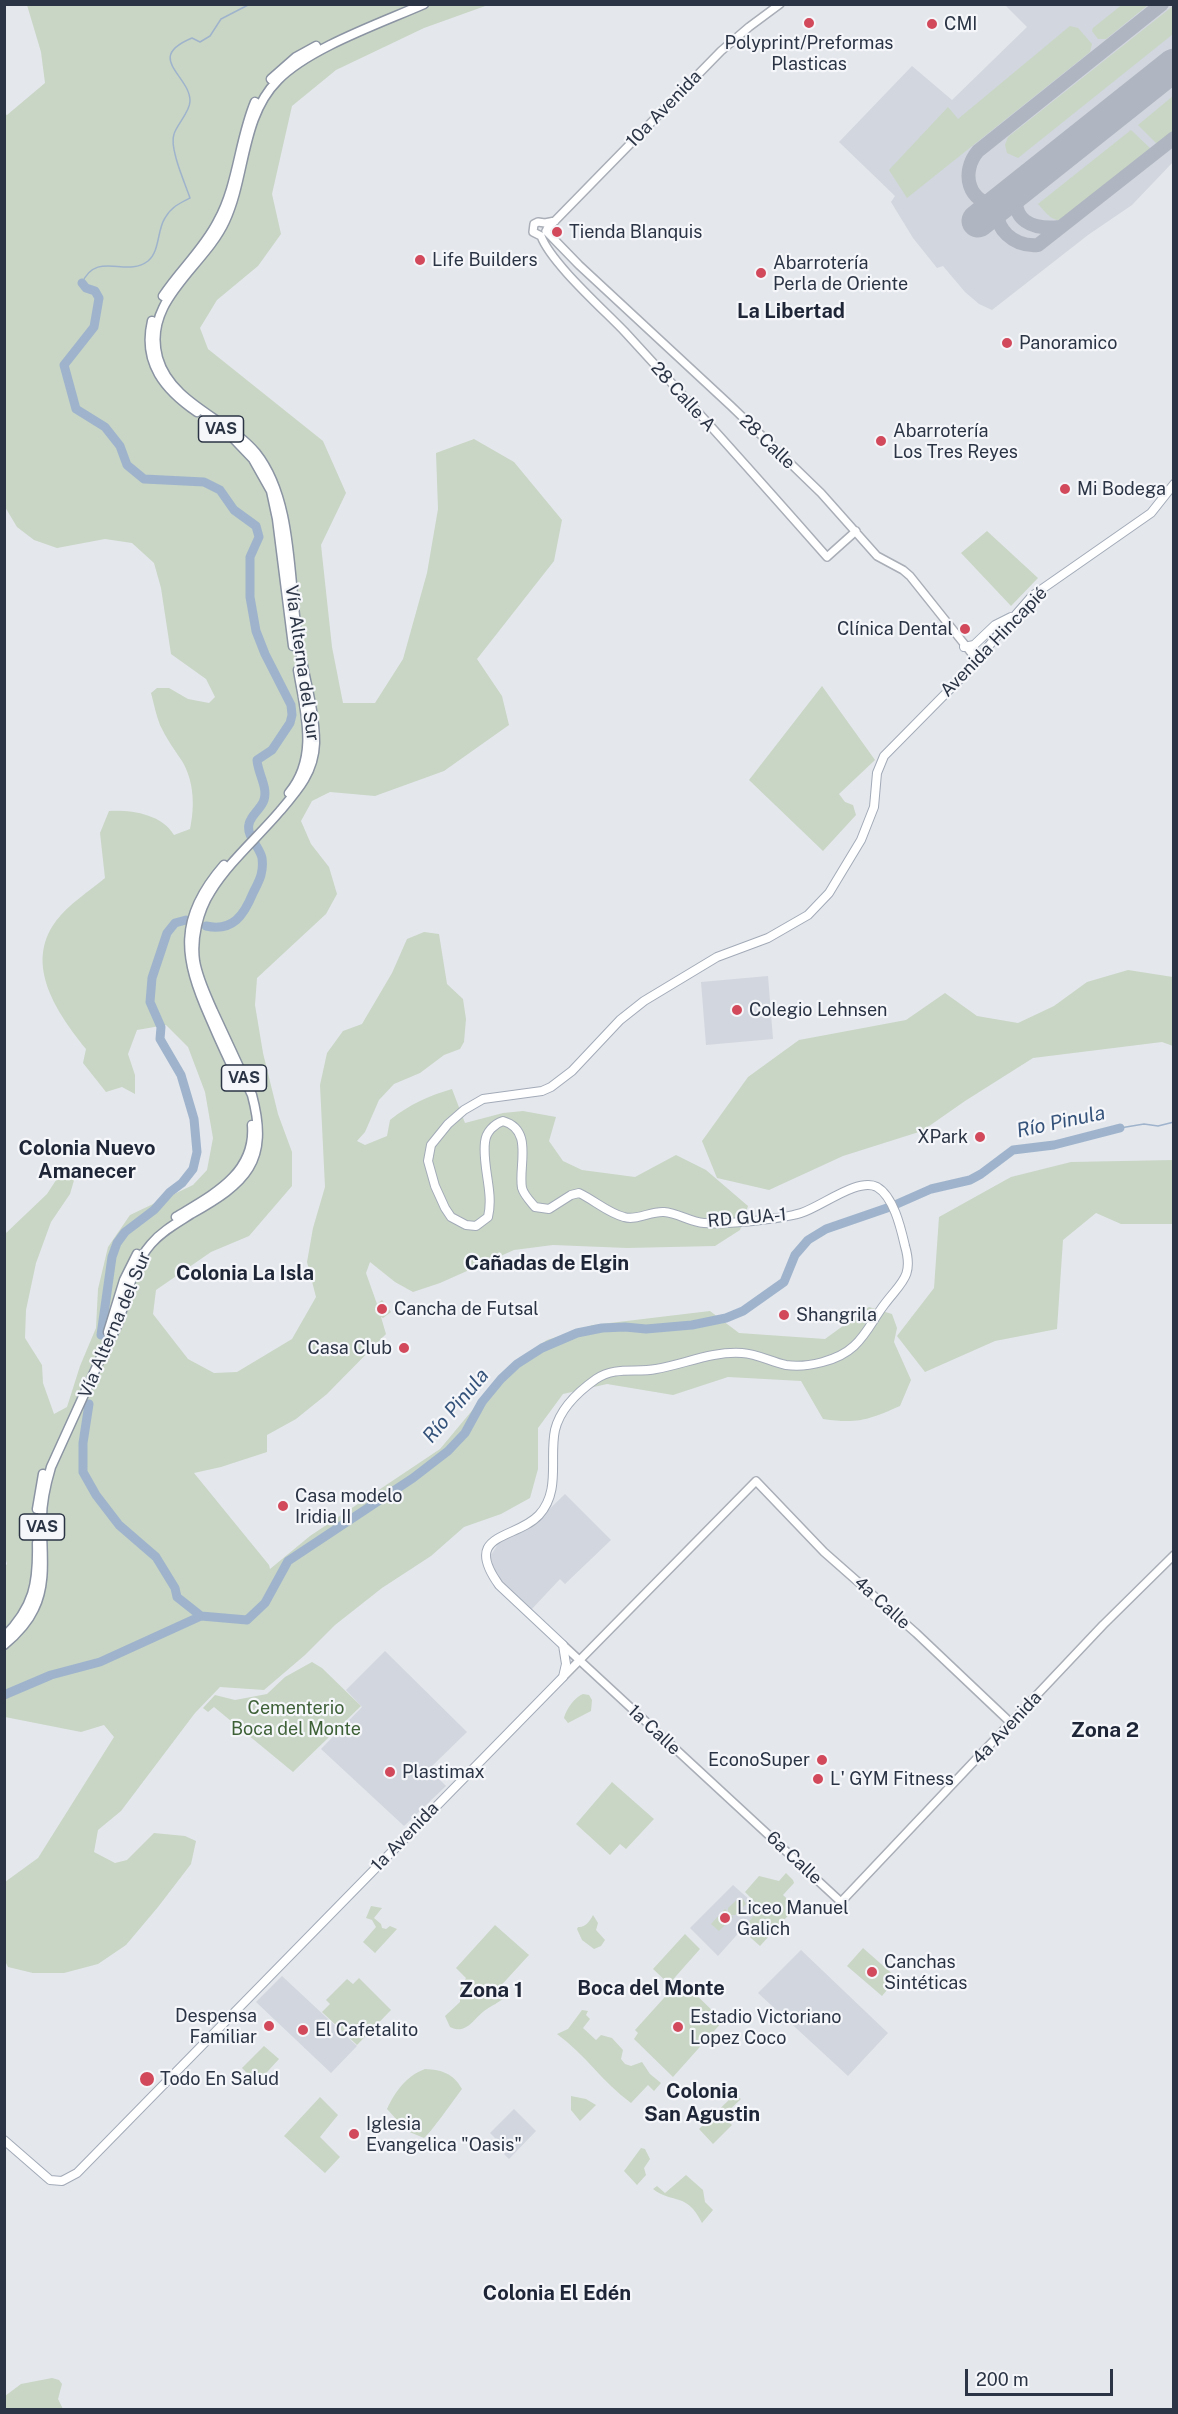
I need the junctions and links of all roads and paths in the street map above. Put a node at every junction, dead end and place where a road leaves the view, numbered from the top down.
1 (780, 4) edge
2 (419, 5) edge
3 (545, 230) junction
4 (1173, 484) edge
5 (856, 531) junction
6 (1019, 610) junction
7 (964, 647) junction
8 (976, 660) junction
9 (901, 738) joint
10 (79, 1403) junction
11 (756, 1481) joint
12 (487, 1553) joint
13 (1173, 1555) edge
14 (4, 1638) edge
15 (4, 1645) edge
16 (563, 1645) junction
17 (580, 1661) junction
18 (563, 1677) junction
19 (1011, 1723) junction
20 (747, 1814) joint
21 (842, 1902) joint
22 (4, 2140) edge

1 - 3 main road, 10a Avenida
2 - 10 highway, Vía Alterna del Sur / VAS
3 - 5 main road, 28 Calle
3 - 5 main road, 28 Calle A
4 - 6 main road, Avenida Hincapié
5 - 7 main road, 28 Calle
6 - 7 main road
6 - 8 main road, Avenida Hincapié
7 - 8 main road, 28 Calle
8 - 9 main road, Avenida Hincapié
9 - 12 main road, RD GUA-1
10 - 14 highway, Vía Alterna del Sur / VAS
10 - 15 highway, Vía Alterna del Sur / VAS
11 - 17 main road, 1a Avenida
11 - 19 main road, 4a Calle
12 - 16 main road, 1a Calle
13 - 19 main road, 4a Avenida
16 - 17 main road, 1a Calle
16 - 18 main road
17 - 18 main road, 1a Avenida
17 - 20 main road, 1a Calle
18 - 22 main road, 1a Avenida
19 - 21 main road, 4a Avenida
20 - 21 main road, 6a Calle

